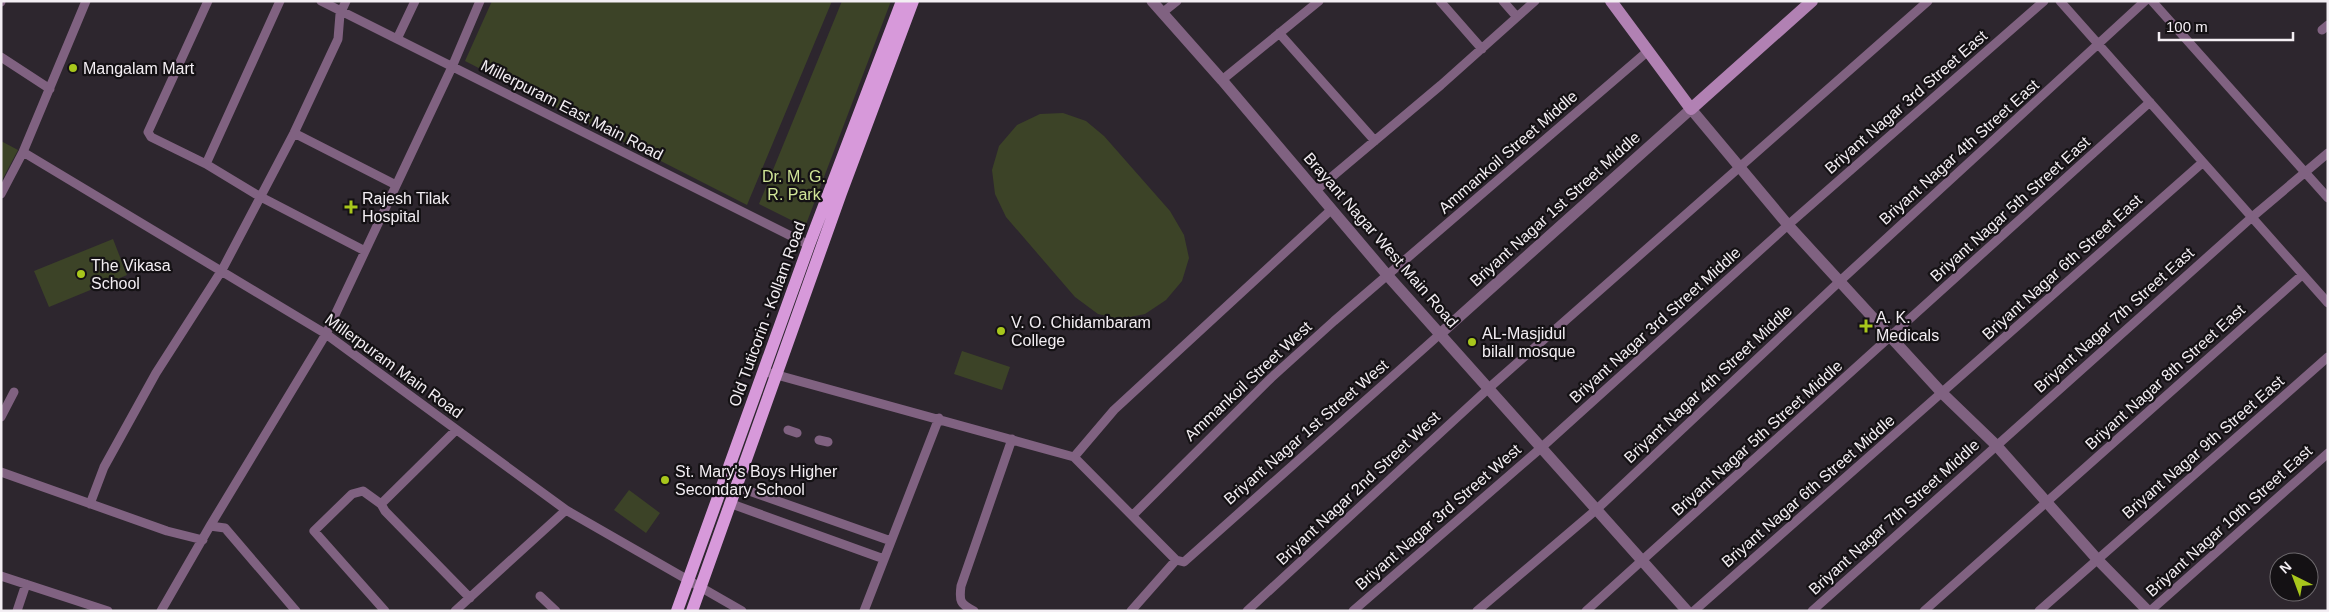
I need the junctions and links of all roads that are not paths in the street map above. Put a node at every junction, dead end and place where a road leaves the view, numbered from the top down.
1 (86, 1) edge
2 (208, 1) edge
3 (280, 1) edge
4 (321, 1) edge
5 (346, 1) edge
6 (415, 1) edge
7 (480, 1) edge
8 (902, 1) edge
9 (914, 1) edge
10 (1152, 1) edge
11 (1176, 1) edge
12 (1319, 1) edge
13 (1440, 1) edge
14 (1504, 1) edge
15 (1535, 1) edge
16 (1611, 1) edge
17 (1812, 1) edge
18 (1928, 1) edge
19 (2044, 1) edge
20 (2060, 1) edge
21 (2145, 1) edge
22 (2152, 1) edge
23 (342, 12) junction
24 (1162, 13) junction
25 (1517, 17) junction
26 (1279, 33) junction
27 (397, 39) junction
28 (2099, 44) junction
29 (1482, 48) junction
30 (1648, 51) junction
31 (1, 57) edge
32 (452, 67) junction
33 (1222, 80) junction
34 (50, 89) junction
35 (2150, 102) junction
36 (1692, 108) junction
37 (294, 133) junction
38 (1374, 141) junction
39 (23, 152) junction
40 (2328, 154) edge
41 (2202, 162) junction
42 (206, 164) junction
43 (1741, 167) junction
44 (2305, 174) junction
45 (396, 186) junction
46 (1315, 191) junction
47 (1, 194) edge
48 (259, 196) junction
49 (2328, 198) edge
50 (1332, 209) junction
51 (2250, 218) junction
52 (1788, 225) junction
53 (809, 245) junction
54 (365, 251) junction
55 (222, 270) junction
56 (2302, 275) junction
57 (1388, 276) junction
58 (1840, 282) junction
59 (2328, 303) edge
60 (326, 334) junction
61 (1440, 334) junction
62 (1890, 337) junction
63 (2328, 357) edge
64 (763, 370) junction
65 (776, 374) junction
66 (1490, 387) junction
67 (14, 392) dead end
68 (1942, 393) junction
69 (1, 417) edge
70 (939, 418) junction
71 (456, 430) junction
72 (1012, 439) junction
73 (1996, 444) junction
74 (1542, 447) junction
75 (2327, 455) edge
76 (1074, 457) junction
77 (1, 472) edge
78 (735, 486) junction
79 (730, 503) junction
80 (2048, 503) junction
81 (90, 504) junction
82 (381, 504) junction
83 (1597, 509) junction
84 (566, 510) junction
85 (1133, 515) junction
86 (210, 526) junction
87 (203, 540) junction
88 (891, 541) junction
89 (884, 559) junction
90 (2097, 559) junction
91 (1176, 560) junction
92 (1643, 561) junction
93 (1, 576) edge
94 (688, 579) junction
95 (26, 584) junction
96 (700, 588) junction
97 (540, 596) dead end
98 (470, 598) junction
99 (17, 611) edge
100 (108, 611) edge
101 (161, 611) edge
102 (296, 611) edge
103 (385, 611) edge
104 (455, 611) edge
105 (556, 611) edge
106 (676, 611) edge
107 (692, 611) edge
108 (742, 611) edge
109 (864, 611) edge
110 (974, 611) edge
111 (1130, 611) edge
112 (1247, 611) edge
113 (1353, 611) edge
114 (1477, 611) edge
115 (1586, 611) edge
116 (1687, 611) edge
117 (1694, 611) edge
118 (1812, 611) edge
119 (1924, 611) edge
120 (2039, 611) edge
121 (2149, 611) edge

1 - 34 street
2 - 42 street
3 - 42 street
4 - 23 street, Millerpuram East Main Road
5 - 23 street
6 - 27 street
7 - 32 street
8 - 53 main road, Old Tuticorin - Kollam Road
9 - 65 main road
10 - 24 street, Brayant Nagar West Main Road
11 - 24 street
12 - 26 street
13 - 29 street
14 - 25 street
15 - 25 street
16 - 30 main road
17 - 36 main road
18 - 43 street, Briyant Nagar 2nd Street West
19 - 52 street, Briyant Nagar 3rd Street East
20 - 28 street
21 - 28 street, Briyant Nagar 4th Street East
22 - 44 street
23 - 27 street, Millerpuram East Main Road
23 - 37 street
24 - 33 street, Brayant Nagar West Main Road
25 - 29 street
26 - 33 street
26 - 38 street
27 - 32 street, Millerpuram East Main Road
28 - 35 street
28 - 58 street, Briyant Nagar 4th Street East
29 - 38 street
30 - 36 main road
30 - 57 street, Ammankoil Street Middle
31 - 34 street
32 - 45 street
32 - 53 street, Millerpuram East Main Road
33 - 46 street, Brayant Nagar West Main Road
34 - 39 street
35 - 41 street
35 - 62 street, Briyant Nagar 5th Street East
36 - 43 street
36 - 61 street, Briyant Nagar 1st Street Middle
37 - 45 street
37 - 48 street
38 - 46 street
39 - 47 street
39 - 55 street, Millerpuram Main Road
40 - 44 street, Briyant Nagar 7th Street East
41 - 51 street
41 - 68 street, Briyant Nagar 6th Street East
42 - 48 street
43 - 52 street
43 - 66 street, Briyant Nagar 2nd Street West
44 - 49 street
44 - 51 street, Briyant Nagar 7th Street East
45 - 54 street
46 - 50 street, Brayant Nagar West Main Road
48 - 54 street
48 - 55 street
50 - 57 street, Brayant Nagar West Main Road
50 - 76 street
51 - 56 street
51 - 73 street, Briyant Nagar 7th Street East
52 - 58 street
52 - 74 street, Briyant Nagar 3rd Street Middle
53 - 64 main road, Old Tuticorin - Kollam Road
54 - 60 street
55 - 60 street, Millerpuram Main Road
55 - 81 street
56 - 59 street
56 - 80 street, Briyant Nagar 8th Street East
57 - 61 street, Brayant Nagar West Main Road
57 - 85 street, Ammankoil Street West
58 - 62 street
58 - 83 street, Briyant Nagar 4th Street Middle
60 - 71 street, Millerpuram Main Road
60 - 86 street
61 - 66 street, Brayant Nagar West Main Road
61 - 91 street, Briyant Nagar 1st Street West
62 - 68 street
62 - 92 street, Briyant Nagar 5th Street Middle
63 - 90 street, Briyant Nagar 9th Street East
64 - 65 street
64 - 94 main road, Old Tuticorin - Kollam Road
65 - 70 street
65 - 78 main road
66 - 74 street, Brayant Nagar West Main Road
66 - 112 street, Briyant Nagar 2nd Street West
67 - 69 street
68 - 73 street
68 - 117 street, Briyant Nagar 6th Street Middle
70 - 72 street
70 - 88 street
71 - 82 street
71 - 84 street, Millerpuram Main Road
72 - 76 street
72 - 110 street
73 - 80 street
73 - 118 street, Briyant Nagar 7th Street Middle
74 - 83 street, Brayant Nagar West Main Road
74 - 113 street, Briyant Nagar 3rd Street West
75 - 121 street, Briyant Nagar 10th Street East
76 - 85 street
77 - 81 street
78 - 79 main road
78 - 88 street
79 - 89 street
79 - 96 main road
80 - 90 street
80 - 119 street, Briyant Nagar 8th Street East
81 - 87 street
82 - 98 street
82 - 103 street
83 - 92 street, Brayant Nagar West Main Road
83 - 114 street, Briyant Nagar 4th Street Middle
84 - 94 street, Millerpuram Main Road
84 - 98 street
85 - 91 street
86 - 87 street
86 - 102 street
87 - 101 street
88 - 89 street
89 - 109 street
90 - 120 street, Briyant Nagar 9th Street East
90 - 121 street
91 - 111 street
92 - 115 street, Briyant Nagar 5th Street Middle
92 - 116 street, Brayant Nagar West Main Road
93 - 95 street
94 - 96 street, Millerpuram Main Road
94 - 106 main road, Old Tuticorin - Kollam Road
95 - 99 street
95 - 100 street
96 - 107 main road
96 - 108 street, Millerpuram Main Road
97 - 105 street
98 - 104 street

